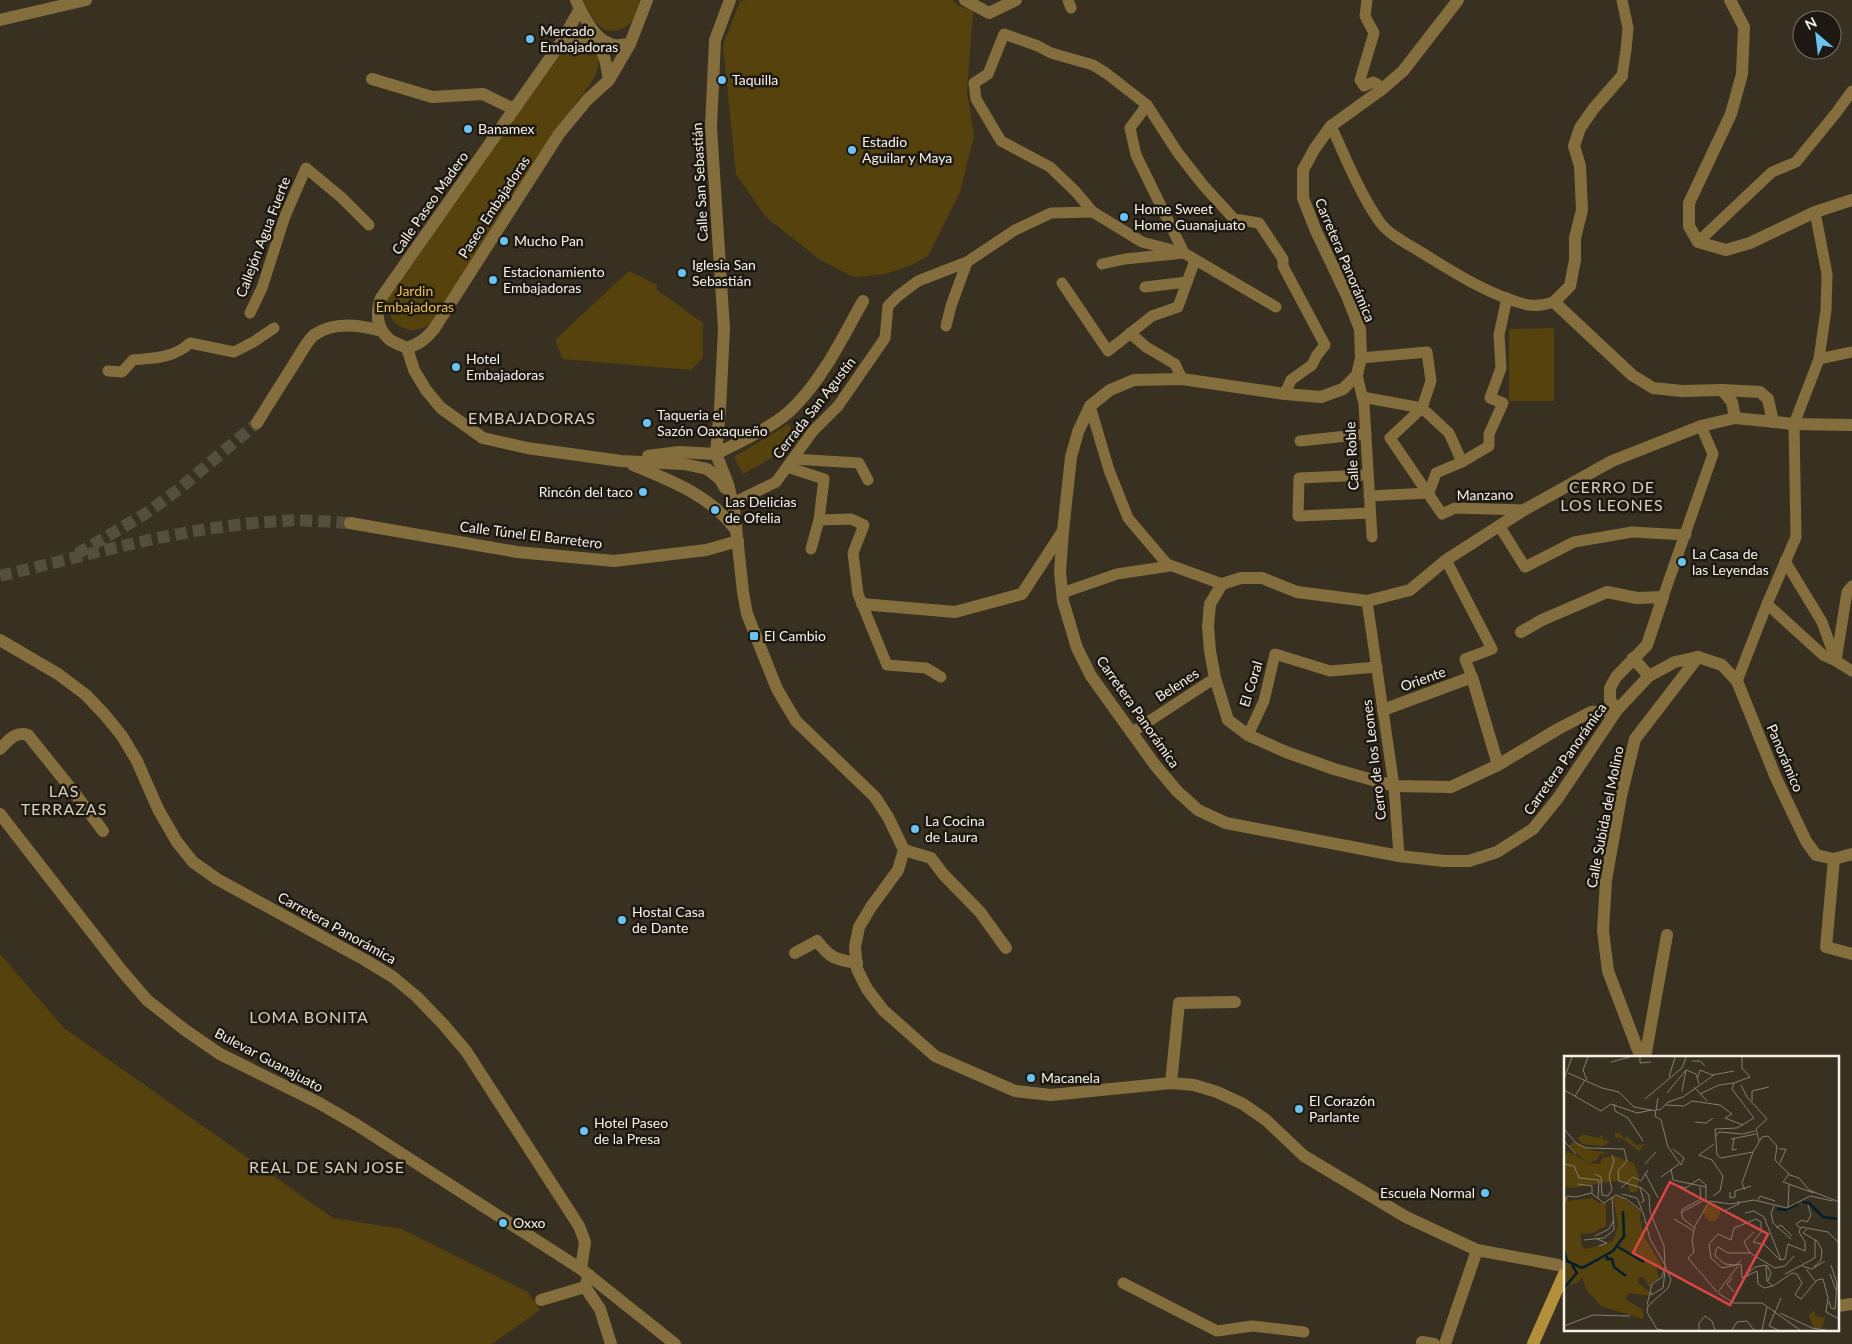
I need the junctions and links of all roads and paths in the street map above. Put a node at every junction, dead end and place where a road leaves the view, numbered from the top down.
1 (86, 0) edge
2 (647, 0) edge
3 (730, 0) edge
4 (965, 0) edge
5 (1016, 0) edge
6 (1367, 0) edge
7 (1458, 0) edge
8 (1622, 0) edge
9 (1730, 0) edge
10 (578, 4) edge
11 (0, 20) edge
12 (630, 44) junction
13 (558, 48) junction
14 (1622, 76) joint
15 (372, 79) dead end
16 (610, 80) junction
17 (1381, 90) junction
18 (1852, 91) edge
19 (1147, 105) junction
20 (514, 109) junction
21 (1331, 126) junction
22 (1852, 200) edge
23 (1093, 212) junction
24 (1815, 212) junction
25 (369, 225) dead end
26 (1698, 242) junction
27 (1184, 253) junction
28 (1195, 260) junction
29 (967, 262) junction
30 (1102, 264) dead end
31 (1187, 282) junction
32 (1062, 283) dead end
33 (1145, 287) dead end
34 (1507, 298) junction
35 (862, 301) dead end
36 (1554, 302) junction
37 (1276, 307) dead end
38 (250, 313) dead end
39 (946, 326) dead end
40 (274, 328) dead end
41 (382, 331) junction
42 (1130, 333) junction
43 (407, 348) junction
44 (1852, 352) edge
45 (1361, 358) junction
46 (1819, 359) junction
47 (108, 371) dead end
48 (1357, 375) junction
49 (1182, 379) junction
50 (1722, 390) junction
51 (1286, 394) junction
52 (1362, 397) junction
53 (1090, 406) junction
54 (1422, 408) junction
55 (1735, 418) junction
56 (1773, 422) junction
57 (257, 423) tunnel mouth
58 (1794, 424) junction
59 (1852, 425) edge
60 (1701, 426) junction
61 (1366, 434) junction
62 (1300, 441) dead end
63 (716, 454) junction
64 (622, 460) junction
65 (1462, 462) junction
66 (790, 463) junction
67 (1368, 475) junction
68 (868, 480) dead end
69 (1429, 493) junction
70 (1369, 496) junction
71 (733, 503) junction
72 (1524, 510) junction
73 (1370, 513) junction
74 (819, 520) junction
75 (350, 523) tunnel mouth
76 (1500, 527) junction
77 (1063, 531) junction
78 (1686, 535) junction
79 (737, 536) junction
80 (1372, 537) dead end
81 (811, 549) dead end
82 (1446, 560) junction
83 (1785, 560) junction
84 (1170, 566) junction
85 (1222, 584) junction
86 (1852, 586) edge
87 (1062, 593) junction
88 (1663, 597) junction
89 (1366, 602) junction
90 (862, 604) junction
91 (1767, 604) junction
92 (1521, 632) dead end
93 (0, 640) edge
94 (1698, 657) junction
95 (1633, 658) junction
96 (1836, 661) junction
97 (1377, 668) junction
98 (1852, 671) edge
99 (1650, 676) junction
100 (941, 677) dead end
101 (1472, 677) junction
102 (1215, 678) junction
103 (1737, 681) junction
104 (1384, 710) junction
105 (1617, 710) junction
106 (1131, 733) junction
107 (1248, 735) junction
108 (0, 748) edge
109 (1498, 765) junction
110 (1394, 786) junction
111 (0, 814) edge
112 (103, 831) dead end
113 (904, 850) junction
114 (1852, 854) edge
115 (1399, 856) junction
116 (1834, 859) junction
117 (1667, 935) dead end
118 (1006, 948) dead end
119 (795, 953) dead end
120 (1852, 954) edge
121 (857, 963) junction
122 (1236, 1002) dead end
123 (1642, 1056) edge
124 (1643, 1056) edge
125 (1171, 1083) junction
126 (1477, 1250) junction
127 (1563, 1267) edge
128 (585, 1277) junction
129 (1123, 1283) dead end
130 (541, 1300) dead end
131 (1304, 1332) dead end
132 (611, 1344) edge
133 (675, 1344) edge
134 (1445, 1344) edge
135 (1533, 1344) edge

1 - 11 street
2 - 12 street, Paseo Embajadoras
3 - 63 street, Calle San Sebastián
4 - 5 street
6 - 17 street
7 - 17 street, Carretera Panorámica
8 - 14 street
9 - 26 street
10 - 12 street, Calle Paseo Madero
10 - 13 street, Calle Paseo Madero
12 - 16 street, Paseo Embajadoras
13 - 16 street
13 - 20 street, Calle Paseo Madero
14 - 36 street
15 - 20 street
16 - 43 street, Paseo Embajadoras
17 - 21 street, Carretera Panorámica
18 - 26 street
19 - 23 street
19 - 27 street
19 - 51 street
20 - 41 street, Calle Paseo Madero
21 - 34 street
21 - 45 street, Carretera Panorámica
22 - 24 street
23 - 27 street
23 - 29 street
24 - 26 street
24 - 46 street
25 - 38 street, Callejón Agua Fuerte
27 - 28 street
27 - 30 street
28 - 31 street
28 - 37 street
29 - 39 street
29 - 66 street, Cerrada San Agustín
31 - 33 street
31 - 42 street
32 - 42 street
34 - 36 street
34 - 65 street
35 - 63 street, Cerrada San Agustín
36 - 50 street
40 - 47 street
41 - 43 street
41 - 57 street
42 - 49 street
43 - 64 street
44 - 46 street
45 - 48 street, Carretera Panorámica
45 - 54 street
46 - 58 street
48 - 51 street, Carretera Panorámica
48 - 52 street, Calle Roble
49 - 51 street, Carretera Panorámica
49 - 53 street, Carretera Panorámica
50 - 55 street
50 - 56 street
52 - 54 street
52 - 61 street, Calle Roble
53 - 77 street, Carretera Panorámica
53 - 84 street
54 - 65 street
54 - 69 street
55 - 56 street
55 - 60 street
56 - 58 street
58 - 59 street
58 - 83 street
60 - 72 street
60 - 78 street
61 - 62 street
61 - 67 street, Calle Roble
63 - 64 street
63 - 71 street
64 - 71 street
64 - 79 street
65 - 69 street
66 - 68 street
66 - 71 street, Cerrada San Agustín
66 - 74 street
67 - 70 street, Calle Roble
67 - 73 street
69 - 70 street
69 - 72 street, Manzano
70 - 73 street, Calle Roble
71 - 79 street
72 - 76 street
73 - 80 street, Calle Roble
74 - 81 street
74 - 90 street
75 - 79 street, Calle Túnel El Barretero
76 - 78 street
76 - 82 street
77 - 87 street, Carretera Panorámica
77 - 90 street
78 - 88 street
79 - 113 street
82 - 89 street
82 - 101 street
83 - 91 street
83 - 96 street
84 - 85 street
84 - 87 street
85 - 89 street
85 - 102 street
86 - 96 street
87 - 106 street, Carretera Panorámica
88 - 92 street
88 - 95 street
89 - 97 street, Cerro de los Leones
90 - 100 street
91 - 96 street
91 - 103 street
93 - 128 street, Carretera Panorámica
94 - 99 street, Carretera Panorámica
94 - 103 street, Panorámico
94 - 123 street, Calle Subida del Molino
95 - 99 street
95 - 105 street
96 - 98 street
97 - 104 street, Cerro de los Leones
97 - 107 street, El Coral
99 - 105 street, Carretera Panorámica
101 - 104 street, Oriente
101 - 109 street
102 - 106 street, Belenes
102 - 107 street
103 - 116 street, Panorámico
104 - 110 street, Cerro de los Leones
105 - 109 street
105 - 115 street, Carretera Panorámica
106 - 115 street, Carretera Panorámica
107 - 110 street
108 - 112 street
109 - 110 street
110 - 115 street, Cerro de los Leones
111 - 128 street, Bulevar Guanajuato
113 - 118 street
113 - 121 street
114 - 116 street
116 - 120 street
117 - 124 street
119 - 121 street
121 - 125 street
122 - 125 street
125 - 126 street
126 - 127 street
126 - 134 street
127 - 135 main road
128 - 130 street
128 - 132 street
128 - 133 street
129 - 131 street

